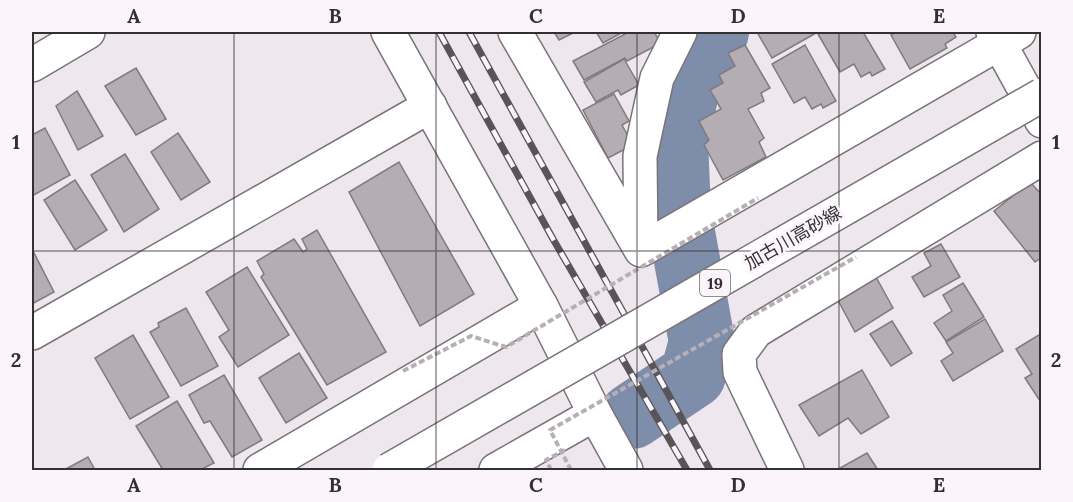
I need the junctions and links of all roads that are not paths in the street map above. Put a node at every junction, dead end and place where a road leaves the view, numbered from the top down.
1 (88, 32) edge
2 (388, 32) edge
3 (515, 32) edge
4 (680, 32) edge
5 (1004, 35) edge
6 (32, 65) edge
7 (1041, 95) edge
8 (430, 106) junction
9 (1041, 121) edge
10 (1041, 158) edge
11 (641, 250) junction
12 (541, 306) junction
13 (32, 333) edge
14 (595, 414) junction
15 (260, 471) edge
16 (389, 471) edge
17 (496, 471) edge
18 (626, 471) edge
19 (787, 471) edge

1 - 6 street
2 - 8 street
3 - 11 street
4 - 11 street
5 - 9 street
5 - 11 street
7 - 16 street, 加古川高砂線 / 19, bridge
8 - 12 street
8 - 13 street
10 - 19 street
12 - 14 street
12 - 15 street
14 - 17 street
14 - 18 street

